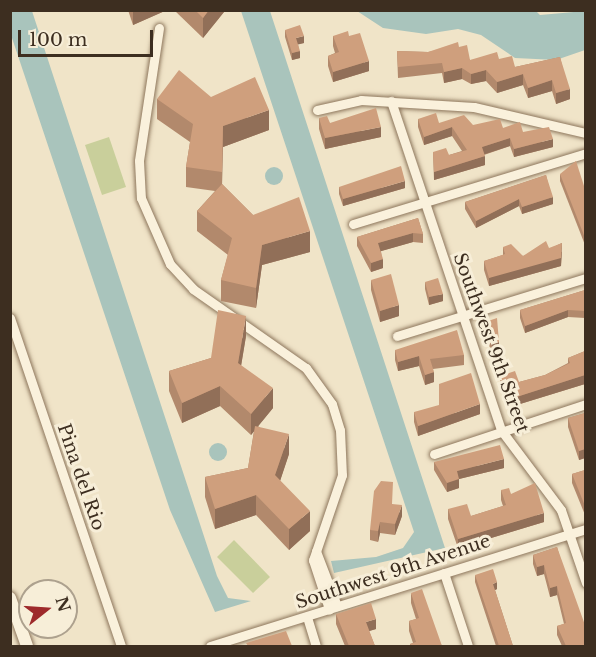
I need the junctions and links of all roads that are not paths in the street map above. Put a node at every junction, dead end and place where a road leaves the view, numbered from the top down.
1 (159, 28) dead end
2 (391, 100) junction
3 (317, 110) dead end
4 (585, 132) edge
5 (585, 153) edge
6 (425, 203) junction
7 (353, 224) dead end
8 (585, 278) edge
9 (462, 317) junction
10 (10, 318) edge
11 (397, 336) dead end
12 (585, 404) edge
13 (501, 430) junction
14 (434, 454) dead end
15 (585, 529) edge
16 (570, 534) junction
17 (444, 573) junction
18 (585, 583) edge
19 (10, 598) edge
20 (333, 607) junction
21 (307, 617) junction
22 (27, 646) edge
23 (121, 646) edge
24 (210, 646) edge
25 (316, 646) edge
26 (468, 646) edge

1 - 20 street
2 - 3 street
2 - 4 street
2 - 6 street, Southwest 9th Street
5 - 6 street
6 - 7 street
6 - 9 street, Southwest 9th Street
8 - 9 street
9 - 11 street
9 - 13 street, Southwest 9th Street
10 - 23 street, Pina del Rio
12 - 13 street
13 - 14 street
13 - 16 street, Southwest 9th Street
15 - 16 street, Southwest 9th Avenue
16 - 17 street, Southwest 9th Avenue
16 - 18 street, Southwest 9th Street
17 - 20 street, Southwest 9th Avenue
17 - 26 street
19 - 22 main road
20 - 21 street, Southwest 9th Avenue
21 - 24 street, Southwest 9th Avenue
21 - 25 street

